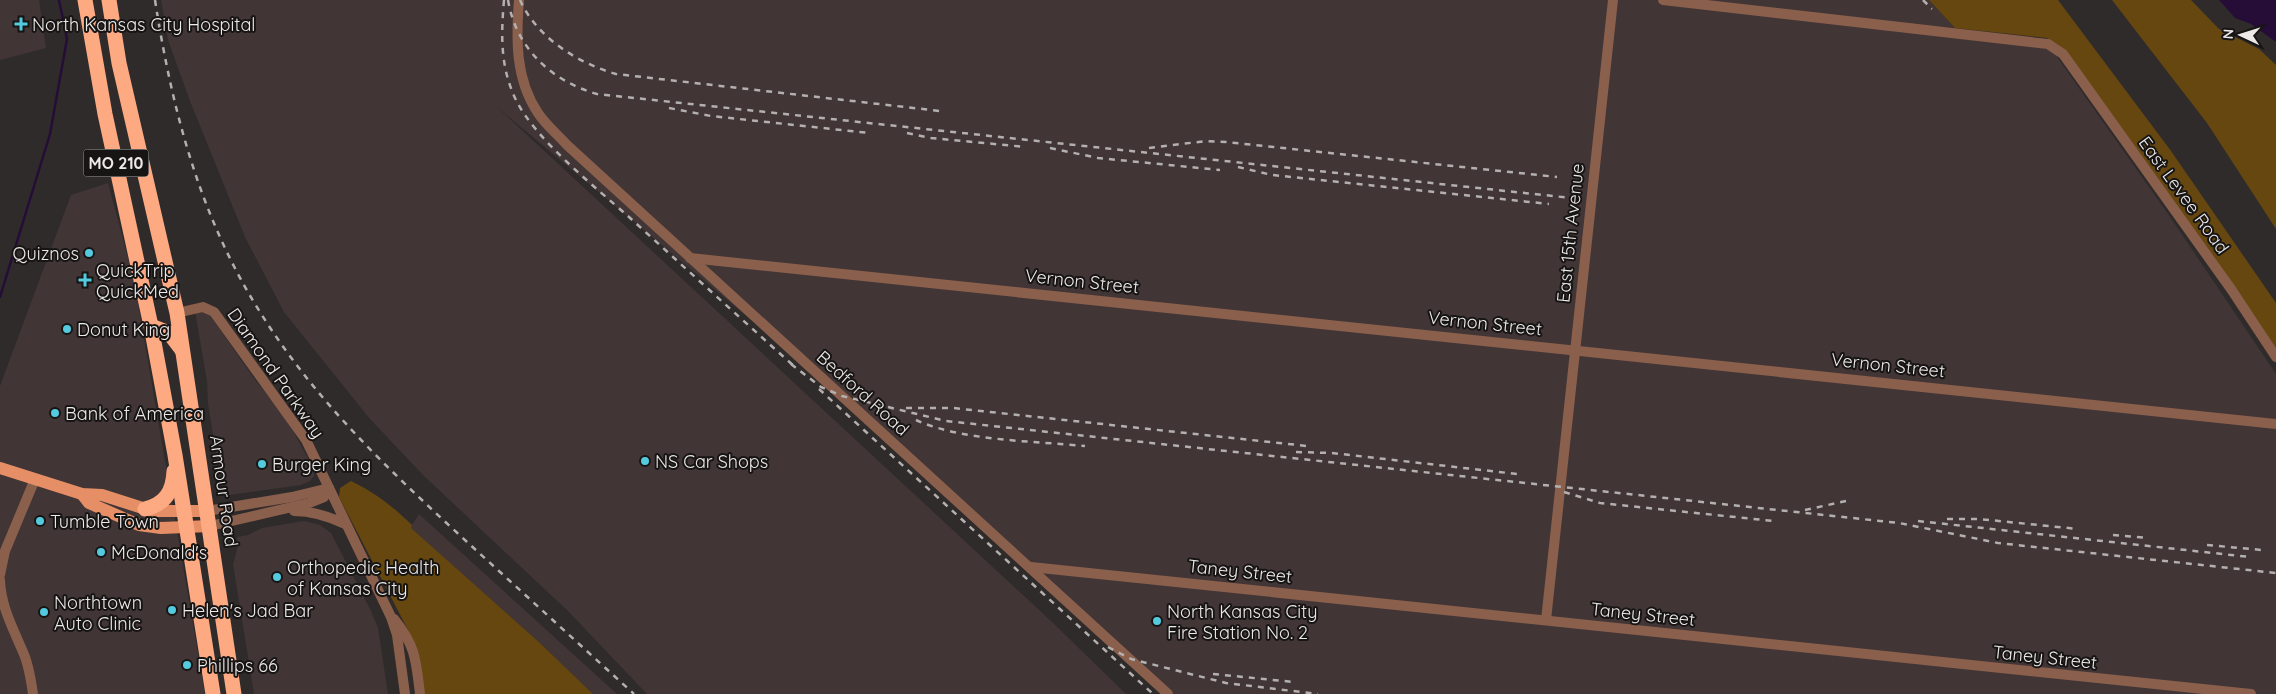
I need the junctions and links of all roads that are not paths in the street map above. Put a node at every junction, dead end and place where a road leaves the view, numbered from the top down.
1 (85, 0) edge
2 (109, 0) edge
3 (519, 0) edge
4 (1613, 0) edge
5 (1663, 0) edge
6 (690, 258) junction
7 (177, 314) junction
8 (151, 326) junction
9 (183, 350) junction
10 (1575, 350) junction
11 (2276, 356) edge
12 (2276, 424) edge
13 (175, 455) junction
14 (0, 468) edge
15 (35, 479) junction
16 (329, 488) junction
17 (82, 494) junction
18 (145, 509) junction
19 (207, 510) junction
20 (283, 511) junction
21 (186, 512) junction
22 (345, 524) junction
23 (210, 526) junction
24 (187, 528) junction
25 (1031, 567) junction
26 (0, 575) edge
27 (0, 580) edge
28 (391, 616) junction
29 (1546, 620) junction
30 (33, 694) edge
31 (214, 694) edge
32 (234, 694) edge
33 (405, 694) edge
34 (420, 694) edge
35 (1168, 694) edge
36 (2251, 694) edge

1 - 8 highway, MO 210
2 - 7 highway, Armour Road / MO 210
3 - 6 street, Bedford Road
4 - 10 street, East 15th Avenue
5 - 11 street, East Levee Road
6 - 10 street, Vernon Street
6 - 25 street, Bedford Road
7 - 9 highway, Armour Road / MO 210
7 - 16 street, Diamond Parkway
8 - 9 highway
8 - 13 highway, MO 210
9 - 19 highway, Armour Road / MO 210
10 - 12 street, Vernon Street
10 - 29 street, East 15th Avenue
13 - 18 highway
13 - 21 highway, MO 210
14 - 15 main road
15 - 17 main road
15 - 26 street
16 - 19 street
16 - 20 street
16 - 22 street, Diamond Parkway
17 - 18 main road
17 - 24 main road
18 - 21 main road
19 - 21 main road
19 - 23 highway, Armour Road / MO 210
20 - 22 street
20 - 23 street
21 - 24 highway, MO 210
22 - 28 street, Diamond Parkway
23 - 24 main road
23 - 32 highway, Armour Road / MO 210
24 - 31 highway, MO 210
25 - 29 street, Taney Street
25 - 35 street, Bedford Road
27 - 30 street
28 - 33 street, Diamond Parkway
28 - 34 street, Diamond Parkway
29 - 36 street, Taney Street

